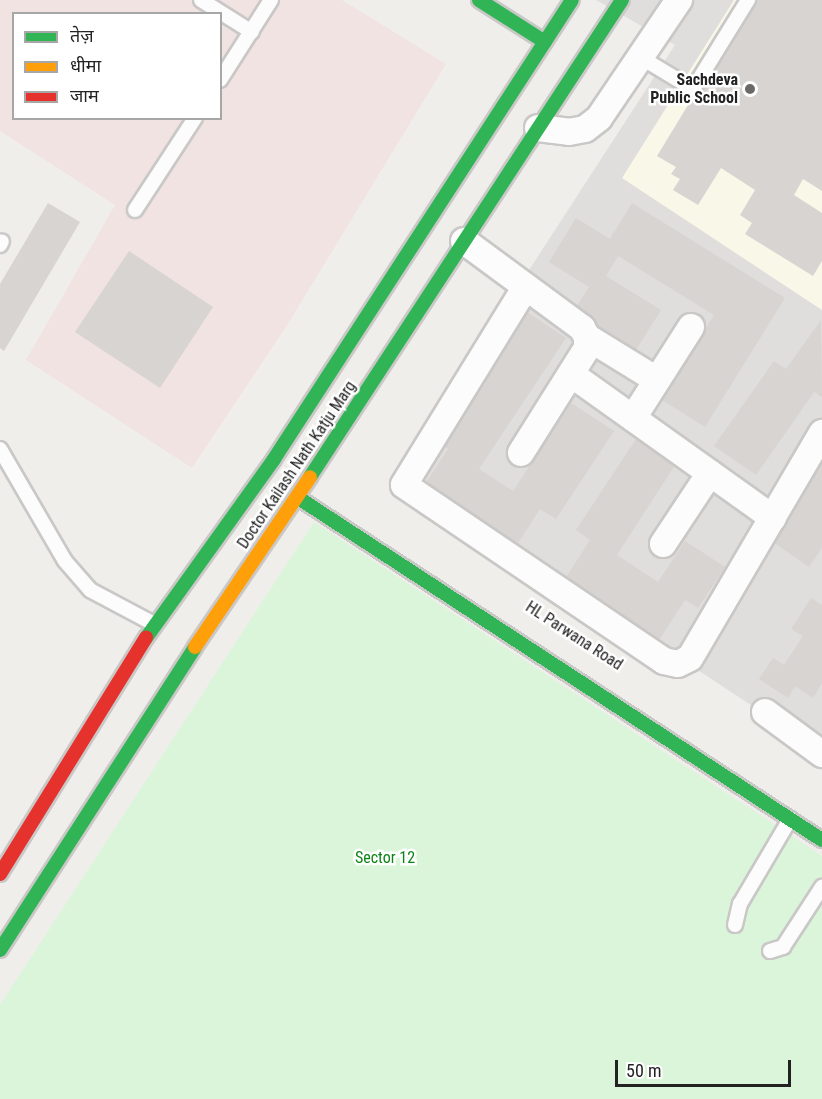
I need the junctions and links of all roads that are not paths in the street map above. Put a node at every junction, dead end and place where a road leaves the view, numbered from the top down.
1 (201, 0) edge
2 (272, 0) edge
3 (479, 0) edge
4 (622, 0) edge
5 (679, 0) edge
6 (748, 0) edge
7 (567, 2) edge
8 (508, 8) edge
9 (220, 12) edge
10 (222, 13) edge
11 (252, 32) junction
12 (544, 42) junction
13 (640, 57) junction
14 (222, 77) edge
15 (194, 120) edge
16 (538, 128) junction
17 (135, 210) dead end
18 (464, 241) junction
19 (525, 288) junction
20 (691, 327) dead end
21 (587, 337) junction
22 (571, 374) junction
23 (657, 380) junction
24 (633, 418) junction
25 (822, 433) edge
26 (0, 448) edge
27 (521, 453) dead end
28 (710, 473) junction
29 (297, 497) junction
30 (773, 518) junction
31 (663, 543) dead end
32 (154, 624) junction
33 (765, 712) dead end
34 (822, 754) edge
35 (790, 819) junction
36 (822, 840) edge
37 (0, 874) edge
38 (822, 887) edge
39 (735, 925) dead end
40 (0, 950) edge
41 (770, 951) dead end

1 - 9 lane
2 - 11 lane
3 - 8 main road
4 - 16 main road, Doctor Kailash Nath Katju Marg
5 - 13 street
6 - 13 lane
7 - 12 main road, Doctor Kailash Nath Katju Marg
8 - 12 main road
10 - 11 lane
11 - 14 lane
12 - 32 main road, Doctor Kailash Nath Katju Marg
13 - 16 street
15 - 17 lane
16 - 18 main road, Doctor Kailash Nath Katju Marg
18 - 19 street
18 - 29 main road, Doctor Kailash Nath Katju Marg
19 - 21 street
19 - 30 street
20 - 23 street
21 - 22 street
21 - 23 street
22 - 24 street
22 - 27 street
23 - 24 street
24 - 28 street
25 - 30 street
26 - 32 lane
28 - 30 street
28 - 31 street
29 - 35 main road
29 - 40 main road, Doctor Kailash Nath Katju Marg
32 - 37 main road, Doctor Kailash Nath Katju Marg
33 - 34 street
35 - 36 main road
35 - 39 lane
38 - 41 lane

